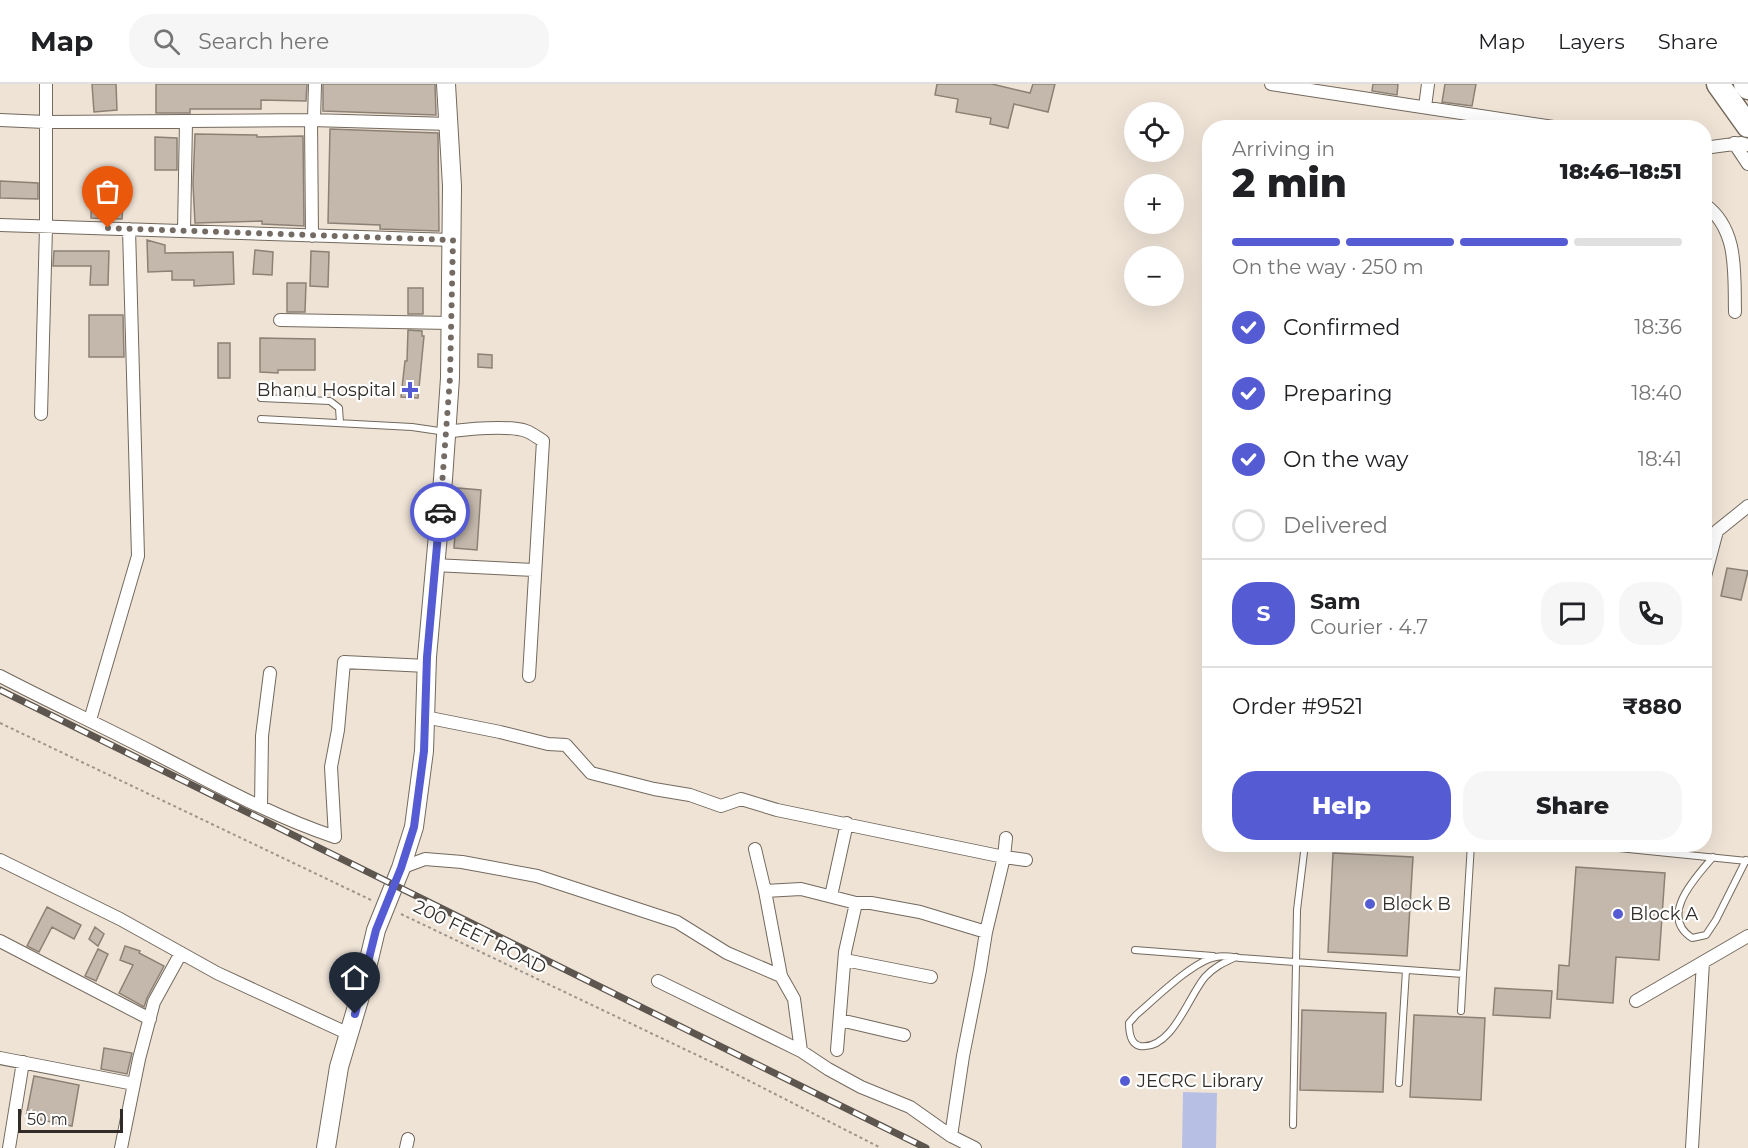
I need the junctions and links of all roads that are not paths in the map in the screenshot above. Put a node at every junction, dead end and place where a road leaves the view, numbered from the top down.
1 (46, 84) edge
2 (315, 84) edge
3 (446, 84) edge
4 (1270, 84) edge
5 (1428, 84) edge
6 (1718, 84) edge
7 (1324, 88) edge
8 (1425, 107) junction
9 (0, 120) edge
10 (312, 120) junction
11 (1509, 120) edge
12 (186, 121) junction
13 (45, 122) junction
14 (450, 124) junction
15 (1744, 135) edge
16 (1712, 145) edge
17 (1748, 164) edge
18 (1712, 210) edge
19 (0, 225) edge
20 (46, 227) junction
21 (129, 229) junction
22 (184, 231) junction
23 (312, 236) junction
24 (453, 240) junction
25 (1735, 312) dead end
26 (280, 320) dead end
27 (451, 323) junction
28 (261, 398) dead end
29 (41, 414) dead end
30 (261, 419) dead end
31 (340, 423) junction
32 (447, 432) junction
33 (1748, 506) edge
34 (1712, 550) edge
35 (434, 565) junction
36 (534, 570) junction
37 (427, 666) junction
38 (270, 673) dead end
39 (0, 676) edge
40 (529, 676) dead end
41 (425, 717) junction
42 (90, 720) junction
43 (261, 807) junction
44 (847, 824) junction
45 (1006, 838) dead end
46 (755, 849) dead end
47 (1304, 852) edge
48 (1471, 852) edge
49 (1661, 852) edge
50 (1004, 857) junction
51 (1713, 857) junction
52 (1026, 860) dead end
53 (0, 861) edge
54 (1747, 861) edge
55 (401, 868) junction
56 (765, 891) junction
57 (831, 896) junction
58 (856, 903) junction
59 (986, 932) junction
60 (1748, 936) edge
61 (0, 941) edge
62 (1135, 950) dead end
63 (182, 953) junction
64 (1217, 957) junction
65 (1236, 957) junction
66 (845, 960) junction
67 (1296, 962) junction
68 (1703, 962) junction
69 (1406, 970) junction
70 (1463, 974) junction
71 (781, 976) junction
72 (931, 977) dead end
73 (658, 981) dead end
74 (1636, 1001) dead end
75 (1461, 1011) dead end
76 (150, 1019) junction
77 (840, 1020) junction
78 (349, 1034) junction
79 (904, 1035) dead end
80 (837, 1050) dead end
81 (801, 1051) junction
82 (0, 1058) edge
83 (23, 1062) junction
84 (134, 1083) junction
85 (1399, 1083) dead end
86 (1293, 1125) dead end
87 (951, 1137) junction
88 (9, 1148) edge
89 (121, 1148) edge
90 (326, 1148) edge
91 (975, 1148) edge
92 (1692, 1148) edge

1 - 13 street
2 - 10 street
3 - 14 street
4 - 7 street
5 - 8 street
6 - 15 highway
7 - 8 street
8 - 11 street
9 - 13 street
10 - 12 street
10 - 14 street
10 - 23 street
12 - 13 street
12 - 22 street
13 - 20 street
14 - 24 street
15 - 16 street
15 - 17 street
18 - 25 street
19 - 20 street
20 - 21 street
20 - 29 street
21 - 22 street
21 - 42 street
22 - 23 street
23 - 24 street
24 - 27 street
26 - 27 street
27 - 32 street
28 - 31 lane
30 - 31 lane
31 - 32 lane
32 - 35 street
32 - 36 street
33 - 34 street
35 - 36 street
35 - 37 street
36 - 40 street
37 - 41 street
37 - 43 street
38 - 43 street
39 - 42 street
41 - 44 street
41 - 55 street
42 - 43 street
44 - 50 street
44 - 57 street
45 - 50 street
46 - 56 street
47 - 67 lane
48 - 70 lane
49 - 51 lane
50 - 52 street
50 - 59 street
51 - 54 lane
51 - 54 lane
53 - 63 street
55 - 71 street
55 - 78 street
56 - 57 street
56 - 71 street
57 - 58 street
58 - 59 street
58 - 66 street
59 - 87 street
60 - 68 street
61 - 76 street
62 - 64 lane
63 - 76 street
63 - 78 street
64 - 65 lane
64 - 65 lane
65 - 67 lane
66 - 72 street
66 - 77 street
67 - 69 lane
67 - 86 lane
68 - 74 street
68 - 92 street
69 - 70 lane
69 - 85 lane
70 - 75 lane
71 - 81 street
73 - 81 street
76 - 84 street
77 - 79 street
77 - 80 street
78 - 90 street
81 - 87 street
82 - 83 street
83 - 84 street
83 - 88 street
84 - 89 street
87 - 91 street

